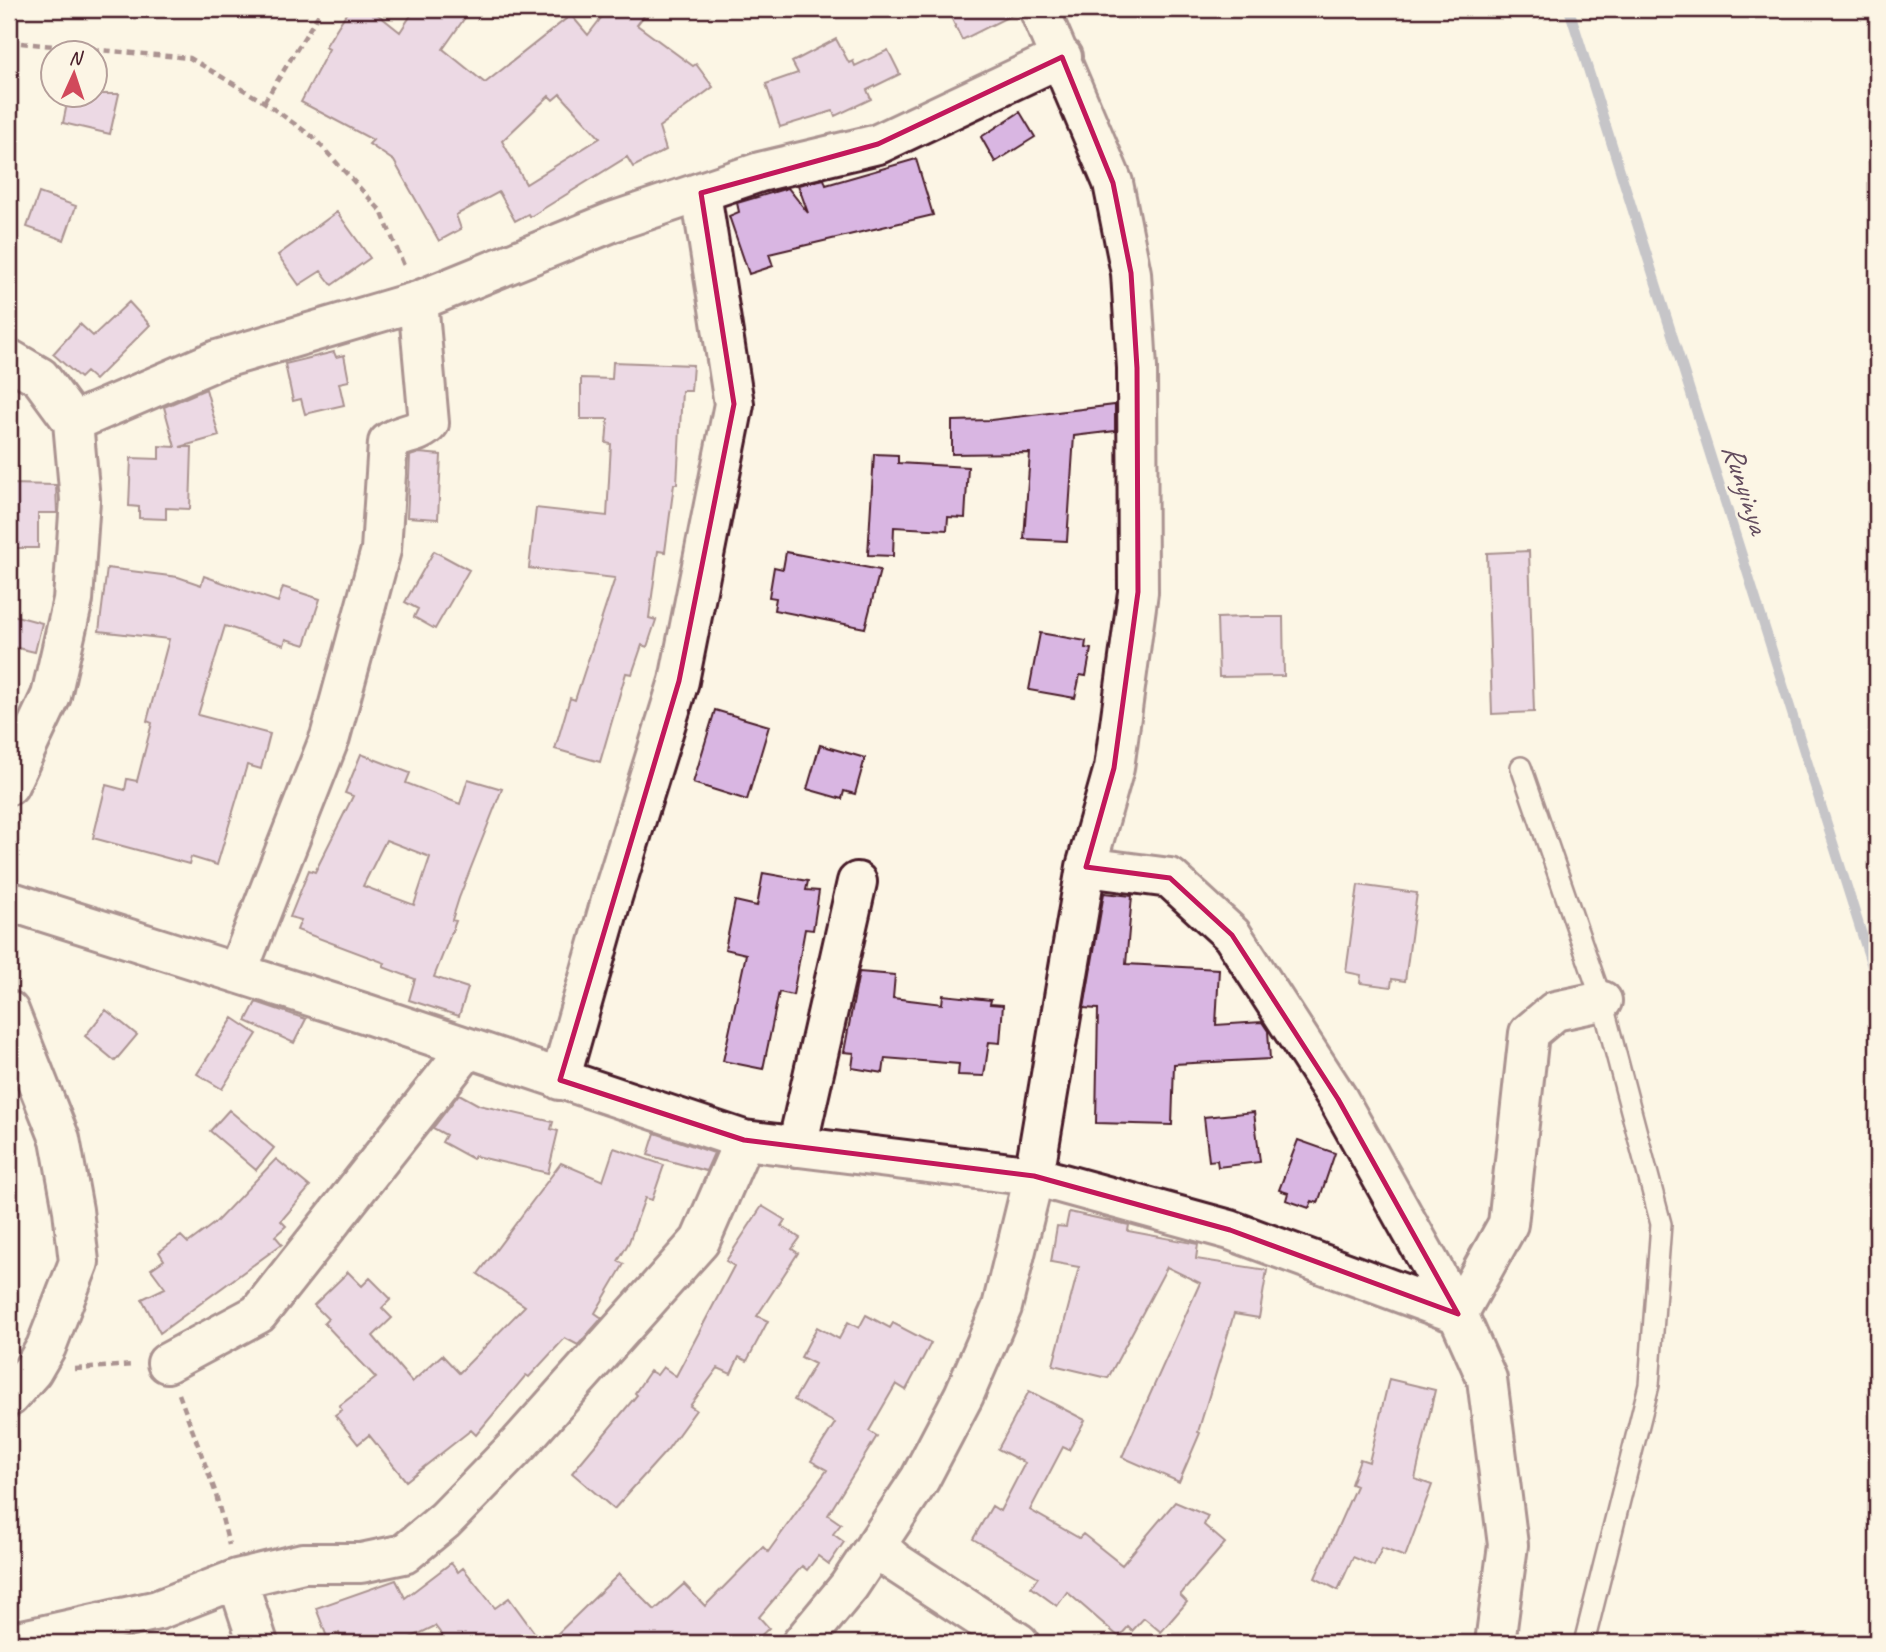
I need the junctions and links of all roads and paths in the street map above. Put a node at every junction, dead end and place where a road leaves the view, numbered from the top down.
1 (322, 9) edge
2 (1039, 9) edge
3 (9, 41) edge
4 (1062, 57) junction
5 (264, 102) junction
6 (701, 192) junction
7 (418, 301) junction
8 (9, 359) edge
9 (73, 422) junction
10 (1521, 767) dead end
11 (9, 785) edge
12 (1086, 867) junction
13 (857, 882) dead end
14 (9, 901) edge
15 (237, 973) junction
16 (1602, 1002) junction
17 (9, 1011) edge
18 (468, 1048) junction
19 (560, 1080) junction
20 (744, 1140) junction
21 (797, 1147) junction
22 (1034, 1176) junction
23 (1458, 1314) junction
24 (167, 1363) junction
25 (20, 1384) edge
26 (876, 1545) junction
27 (237, 1579) junction
28 (9, 1643) edge
29 (258, 1643) edge
30 (802, 1643) edge
31 (1019, 1643) edge
32 (1495, 1643) edge
33 (1584, 1643) edge

1 - 5 path
2 - 4 street
3 - 5 path
4 - 6 street
4 - 12 street
5 - 7 path
6 - 7 street
6 - 19 street
7 - 9 street
7 - 15 street
8 - 9 street
9 - 11 street
10 - 16 lane
12 - 22 street
12 - 23 street
13 - 21 street
14 - 15 street
15 - 18 street
16 - 23 street
16 - 33 lane
17 - 25 street
18 - 19 street
18 - 24 street
19 - 20 street
20 - 21 street
20 - 27 street
21 - 22 street
22 - 23 street
22 - 26 street
23 - 32 street
24 - 25 path
24 - 27 path
26 - 30 street
26 - 31 street
27 - 28 street
27 - 29 street

